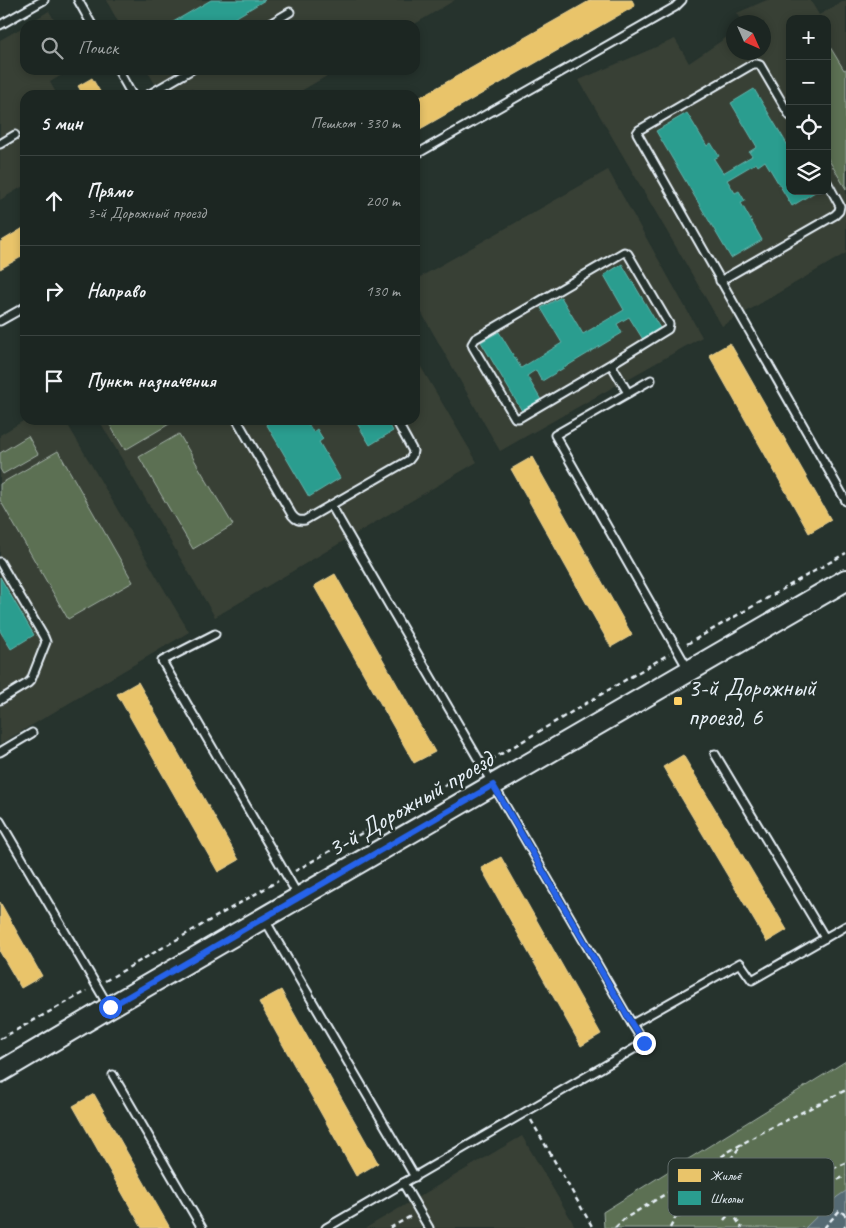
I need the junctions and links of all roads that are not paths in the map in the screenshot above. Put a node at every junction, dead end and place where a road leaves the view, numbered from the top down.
1 (44, 0) edge
2 (78, 0) edge
3 (682, 0) edge
4 (290, 12) dead end
5 (89, 20) edge
6 (276, 20) edge
7 (0, 25) edge
8 (121, 75) edge
9 (182, 75) edge
10 (129, 90) edge
11 (157, 90) edge
12 (786, 109) edge
13 (15, 135) dead end
14 (0, 144) edge
15 (420, 152) edge
16 (831, 189) edge
17 (720, 281) junction
18 (20, 310) edge
19 (0, 321) edge
20 (611, 364) junction
21 (651, 380) dead end
22 (628, 393) junction
23 (240, 425) edge
24 (399, 425) edge
25 (846, 501) edge
26 (331, 505) junction
27 (0, 562) edge
28 (846, 580) edge
29 (215, 634) dead end
30 (689, 671) junction
31 (0, 700) edge
32 (32, 733) dead end
33 (0, 752) edge
34 (715, 754) dead end
35 (493, 785) junction
36 (0, 821) edge
37 (299, 897) junction
38 (264, 918) junction
39 (846, 926) edge
40 (825, 938) junction
41 (110, 1007) junction
42 (632, 1024) junction
43 (0, 1072) edge
44 (112, 1075) dead end
45 (415, 1177) junction
46 (403, 1183) junction
47 (202, 1228) edge
48 (326, 1228) edge
49 (429, 1228) edge

1 - 7 lane
2 - 5 lane
3 - 15 lane
4 - 6 lane
8 - 10 lane
9 - 11 lane
12 - 17 lane
13 - 14 lane
16 - 17 lane
17 - 25 lane
18 - 19 lane
20 - 20 lane
20 - 22 lane
21 - 22 lane
22 - 30 lane
23 - 26 lane
24 - 26 lane
26 - 35 lane
27 - 31 lane
28 - 30 street, 3-й Дорожный проезд
29 - 37 lane
30 - 35 street, 3-й Дорожный проезд
32 - 33 lane
34 - 40 lane
35 - 37 street, 3-й Дорожный проезд
35 - 42 lane
36 - 41 lane
37 - 38 street, 3-й Дорожный проезд
38 - 41 street, 3-й Дорожный проезд
38 - 45 lane
39 - 40 lane
40 - 42 lane
41 - 43 street, 3-й Дорожный проезд
42 - 45 lane
44 - 47 lane
45 - 46 lane
46 - 48 lane
46 - 49 lane

